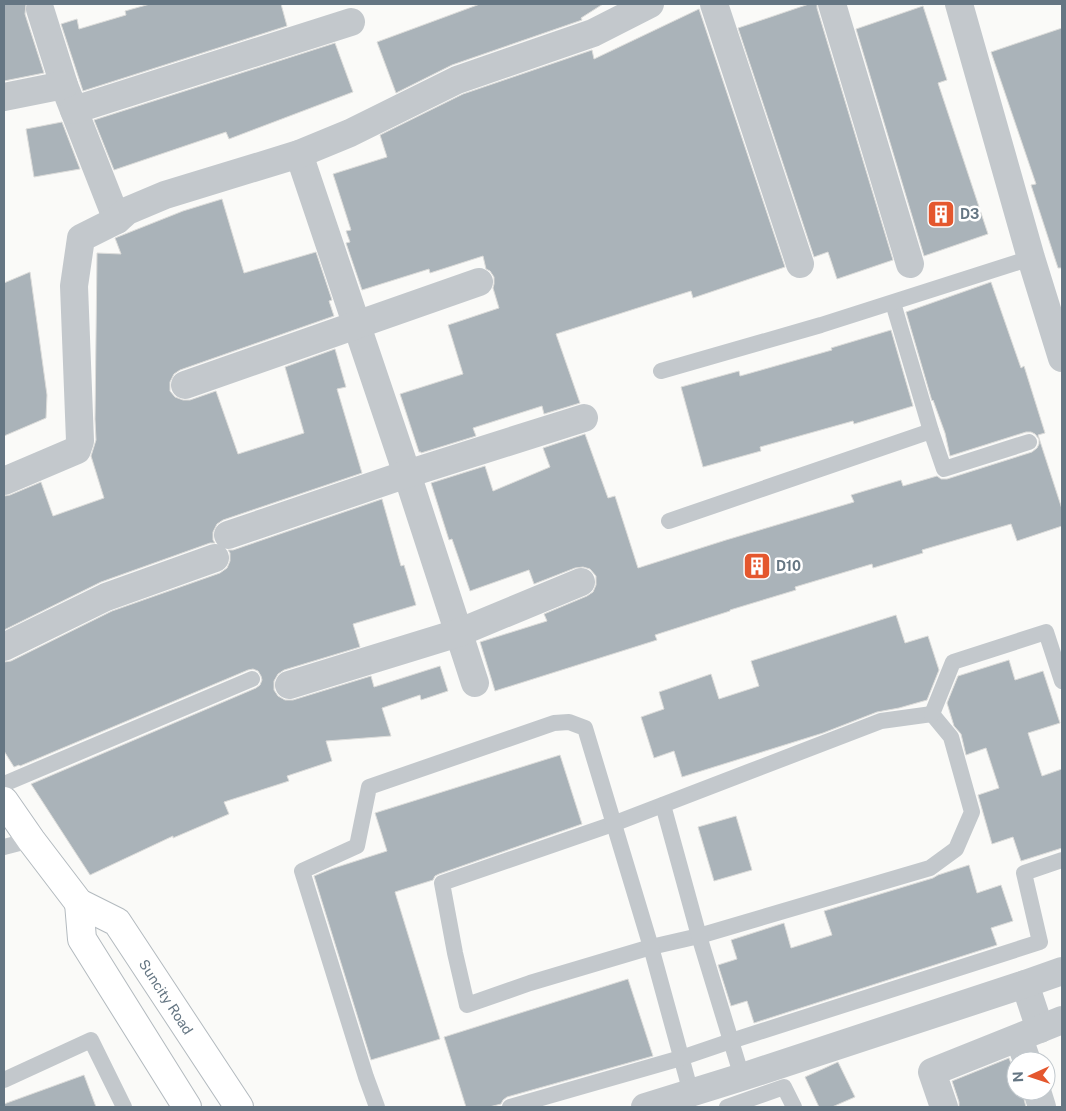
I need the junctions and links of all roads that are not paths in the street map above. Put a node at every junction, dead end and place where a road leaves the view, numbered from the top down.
1 (650, 4) edge
2 (714, 4) edge
3 (832, 4) edge
4 (959, 4) edge
5 (40, 9) dead end
6 (351, 22) dead end
7 (4, 97) edge
8 (69, 98) junction
9 (299, 154) junction
10 (117, 220) junction
11 (1031, 258) junction
12 (800, 264) dead end
13 (910, 264) dead end
14 (479, 282) dead end
15 (893, 303) junction
16 (356, 326) junction
17 (1062, 357) edge
18 (661, 371) dead end
19 (184, 385) dead end
20 (584, 418) dead end
21 (931, 431) junction
22 (1029, 442) dead end
23 (407, 474) junction
24 (4, 481) edge
25 (669, 522) dead end
26 (581, 582) dead end
27 (458, 633) junction
28 (4, 647) edge
29 (252, 678) dead end
30 (1062, 681) edge
31 (475, 683) dead end
32 (289, 685) dead end
33 (932, 714) junction
34 (4, 784) edge
35 (4, 801) edge
36 (663, 805) junction
37 (613, 824) junction
38 (31, 840) junction
39 (4, 847) edge
40 (1062, 860) edge
41 (79, 902) junction
42 (698, 936) junction
43 (651, 946) junction
44 (1062, 971) edge
45 (1025, 984) junction
46 (1045, 1032) edge
47 (731, 1041) junction
48 (681, 1058) junction
49 (742, 1077) junction
50 (4, 1080) edge
51 (691, 1093) junction
52 (124, 1107) edge
53 (187, 1107) edge
54 (238, 1107) edge
55 (377, 1107) edge
56 (510, 1107) edge
57 (645, 1107) edge
58 (727, 1107) edge
59 (794, 1107) edge
60 (944, 1107) edge

1 - 9 street
2 - 12 street
3 - 13 street
4 - 11 street
5 - 8 street
6 - 8 street
7 - 8 street
8 - 10 street
9 - 10 street
9 - 16 street
10 - 24 street
11 - 15 lane
11 - 17 street
14 - 16 street
15 - 18 lane
15 - 21 lane
16 - 19 street
16 - 23 street
20 - 23 street
21 - 22 lane
21 - 25 lane
23 - 27 street
23 - 28 street
26 - 27 street
27 - 31 street
27 - 32 street
29 - 34 lane
30 - 33 lane
33 - 36 lane
33 - 42 lane
35 - 38 street, Suncity Road
36 - 37 lane
36 - 42 lane
37 - 43 lane
37 - 43 lane
37 - 55 lane
38 - 39 lane
38 - 41 street, Suncity Road
40 - 47 lane
41 - 53 street
41 - 54 street, Suncity Road
42 - 43 lane
42 - 47 lane
43 - 48 lane
44 - 45 street
45 - 46 street
45 - 49 street
46 - 60 street
47 - 48 lane
47 - 49 lane
48 - 51 lane
48 - 56 lane
49 - 51 street
50 - 52 lane
51 - 57 street
58 - 59 lane

